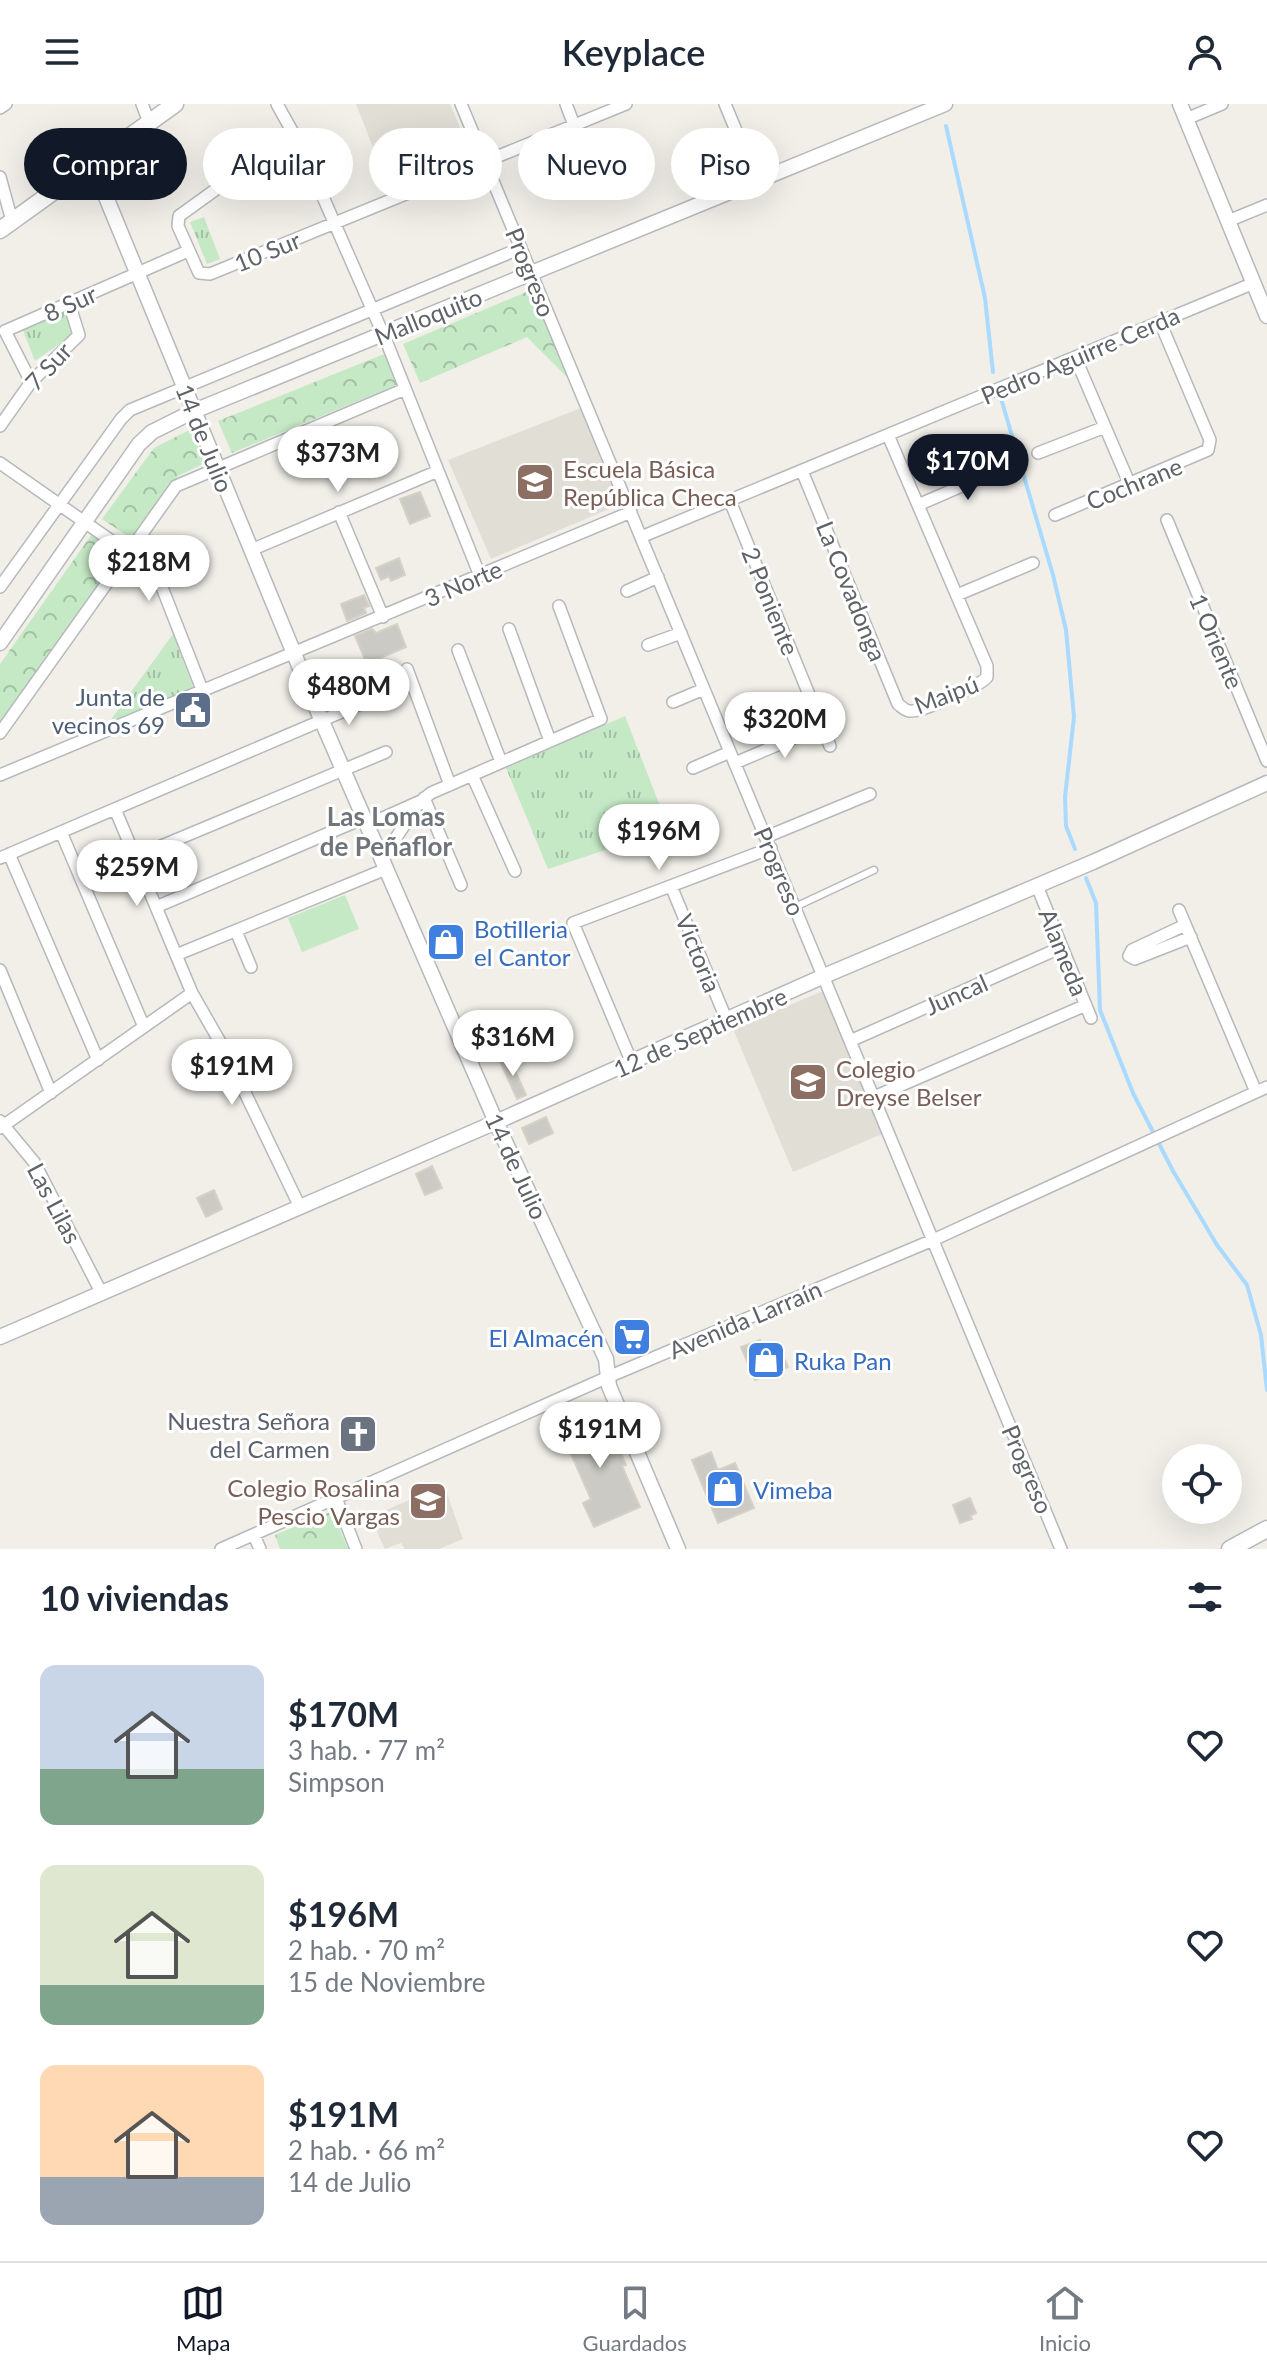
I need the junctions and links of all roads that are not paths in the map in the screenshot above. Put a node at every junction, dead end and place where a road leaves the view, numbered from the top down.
1 (6, 104) edge
2 (142, 104) edge
3 (175, 104) edge
4 (277, 104) edge
5 (461, 104) edge
6 (566, 104) edge
7 (626, 104) edge
8 (725, 104) edge
9 (945, 104) edge
10 (1180, 104) edge
11 (1222, 104) edge
12 (0, 108) edge
13 (1186, 119) junction
14 (149, 122) junction
15 (574, 125) junction
16 (141, 128) edge
17 (291, 128) edge
18 (471, 128) edge
19 (735, 128) edge
20 (502, 155) edge
21 (779, 172) edge
22 (0, 177) edge
23 (203, 199) edge
24 (41, 200) edge
25 (107, 200) edge
26 (323, 200) edge
27 (392, 200) edge
28 (501, 200) edge
29 (711, 200) edge
30 (1267, 205) edge
31 (1228, 221) junction
32 (333, 224) junction
33 (6, 226) edge
34 (521, 248) junction
35 (188, 251) junction
36 (137, 273) junction
37 (532, 274) junction
38 (1254, 283) junction
39 (69, 303) junction
40 (1266, 308) edge
41 (370, 310) junction
42 (1160, 322) junction
43 (382, 335) junction
44 (1075, 357) junction
45 (31, 382) junction
46 (184, 388) junction
47 (405, 389) junction
48 (194, 411) junction
49 (0, 426) edge
50 (1105, 427) junction
51 (888, 435) junction
52 (1038, 453) dead end
53 (0, 463) edge
54 (217, 467) junction
55 (1003, 468) dead end
56 (438, 471) junction
57 (802, 471) junction
58 (1130, 485) junction
59 (730, 501) junction
60 (59, 505) junction
61 (918, 505) junction
62 (339, 512) junction
63 (631, 512) junction
64 (1055, 515) dead end
65 (1167, 520) dead end
66 (84, 522) junction
67 (641, 537) junction
68 (251, 550) junction
69 (128, 552) junction
70 (1033, 563) dead end
71 (480, 576) junction
72 (658, 577) junction
73 (0, 587) edge
74 (627, 591) dead end
75 (957, 595) junction
76 (559, 606) dead end
77 (383, 617) junction
78 (509, 629) dead end
79 (681, 633) junction
80 (0, 643) edge
81 (648, 645) dead end
82 (458, 650) dead end
83 (294, 654) junction
84 (407, 669) dead end
85 (704, 689) junction
86 (203, 692) junction
87 (365, 702) dead end
88 (673, 702) dead end
89 (905, 710) joint
90 (321, 719) junction
91 (822, 726) junction
92 (0, 733) edge
93 (550, 741) junction
94 (830, 746) dead end
95 (386, 752) dead end
96 (733, 757) junction
97 (1267, 761) edge
98 (501, 762) junction
99 (693, 768) dead end
100 (343, 771) junction
101 (0, 775) edge
102 (472, 775) junction
103 (1267, 783) edge
104 (450, 785) junction
105 (870, 794) dead end
106 (423, 799) junction
107 (115, 809) junction
108 (366, 822) junction
109 (61, 832) junction
110 (768, 842) junction
111 (4, 856) edge
112 (135, 857) junction
113 (384, 864) junction
114 (874, 870) dead end
115 (515, 871) dead end
116 (461, 885) dead end
117 (671, 886) junction
118 (1037, 886) junction
119 (156, 907) junction
120 (795, 907) junction
121 (1179, 910) dead end
122 (1185, 925) junction
123 (236, 931) junction
124 (1191, 937) junction
125 (1062, 947) junction
126 (176, 955) junction
127 (251, 967) dead end
128 (0, 970) edge
129 (824, 976) junction
130 (192, 993) junction
131 (1086, 1005) junction
132 (1091, 1018) dead end
133 (727, 1021) junction
134 (144, 1027) junction
135 (850, 1041) junction
136 (98, 1060) junction
137 (632, 1063) junction
138 (1262, 1090) edge
139 (51, 1093) junction
140 (874, 1097) junction
141 (496, 1122) junction
142 (1, 1125) edge
143 (300, 1207) junction
144 (933, 1240) junction
145 (101, 1292) junction
146 (0, 1337) edge
147 (608, 1377) junction
148 (336, 1498) junction
149 (1267, 1529) edge
150 (254, 1535) junction
151 (1267, 1536) edge
152 (221, 1549) edge
153 (260, 1549) edge
154 (356, 1549) edge
155 (678, 1549) edge
156 (1061, 1549) edge
157 (1230, 1549) edge
158 (1254, 1549) edge

1 - 12 street
2 - 14 street
3 - 14 main road
4 - 17 street
5 - 18 street, Progreso
6 - 15 street
7 - 15 street, 10 Sur
8 - 19 street
9 - 21 street, Malloquito
10 - 13 street
11 - 13 street
13 - 31 street
14 - 16 main road
15 - 20 street, 10 Sur
22 - 33 street
23 - 35 street
24 - 33 main road
25 - 36 street, 14 de Julio
26 - 32 street
27 - 32 street, 10 Sur
28 - 34 street, Progreso
29 - 37 street, Malloquito
30 - 31 street
31 - 38 street
32 - 35 street, 10 Sur
32 - 41 street
34 - 37 street, Progreso
34 - 41 street
35 - 36 street, 8 Sur
36 - 39 street, 8 Sur
36 - 46 street, 14 de Julio
37 - 43 street, Malloquito
37 - 63 street, Progreso
38 - 40 street
38 - 42 street, Pedro Aguirre Cerda
39 - 45 street, 7 Sur
39 - 45 street, 8 Sur
41 - 43 street
41 - 46 street
42 - 44 street, Pedro Aguirre Cerda
42 - 58 street, Cochrane
43 - 47 street
43 - 48 street, Malloquito
44 - 50 street
44 - 51 street, Pedro Aguirre Cerda
45 - 49 street, 7 Sur
46 - 48 street, 14 de Julio
46 - 60 street
47 - 54 street
47 - 56 street
48 - 54 street, 14 de Julio
48 - 66 street, Malloquito
50 - 52 street
50 - 58 street
51 - 57 street, Pedro Aguirre Cerda
51 - 61 street
53 - 60 street
54 - 68 street, 14 de Julio
54 - 69 street
55 - 61 street
56 - 62 street
56 - 71 street
57 - 59 street, Pedro Aguirre Cerda
57 - 89 street, La Covadonga
58 - 64 street, Cochrane
59 - 67 street, Pedro Aguirre Cerda
59 - 91 street, 2 Poniente
60 - 66 street
60 - 73 street
61 - 75 street
62 - 68 street
62 - 77 street
63 - 67 street, Progreso
63 - 71 street, 3 Norte
65 - 97 street, 1 Oriente
66 - 69 street
66 - 80 street, Malloquito
67 - 72 street, Progreso
68 - 83 street, 14 de Julio
69 - 86 street
69 - 92 street
70 - 75 street
71 - 77 street, 3 Norte
72 - 74 street
72 - 79 street, Progreso
75 - 89 street, Maipú
76 - 93 street
77 - 83 street, 3 Norte
78 - 93 street
79 - 81 street
79 - 85 street, Progreso
82 - 98 street
83 - 86 street, 3 Norte
83 - 90 street, 14 de Julio
84 - 104 street
85 - 88 street
85 - 96 street, Progreso
86 - 101 street, 3 Norte
87 - 90 street
90 - 100 street, 14 de Julio
90 - 107 street
91 - 94 street, 2 Poniente
91 - 96 street
93 - 98 street
95 - 100 street
96 - 99 street
96 - 110 street, Progreso
98 - 102 street
100 - 108 street, 14 de Julio
100 - 112 street
102 - 104 street
102 - 115 street
103 - 118 street, 12 de Septiembre
104 - 106 street
105 - 110 street
106 - 108 street
106 - 113 street
106 - 116 street
107 - 109 street
107 - 112 street
108 - 113 street, 14 de Julio
108 - 119 street
109 - 111 street
109 - 134 street
110 - 117 street
110 - 120 street, Progreso
111 - 136 street
112 - 119 street
113 - 123 street
113 - 141 street, 14 de Julio
114 - 120 lane
117 - 133 street, Victoria
117 - 137 street
118 - 125 street, Alameda
118 - 129 street, 12 de Septiembre
119 - 126 street
120 - 129 street, Progreso
121 - 122 street
122 - 124 street
122 - 124 street
123 - 126 street
123 - 127 street
124 - 138 street
125 - 131 street, Alameda
125 - 135 street, Juncal
126 - 130 street
128 - 139 street
129 - 133 street, 12 de Septiembre
129 - 135 street, Progreso
130 - 134 street
130 - 143 street
131 - 132 street, Alameda
131 - 140 street
133 - 137 street, 12 de Septiembre
134 - 136 street
135 - 140 street, Progreso
136 - 139 street
137 - 141 street, 12 de Septiembre
138 - 144 street, Avenida Larraín
139 - 142 street
140 - 144 street, Progreso
141 - 143 street, 12 de Septiembre
141 - 147 street, 14 de Julio
142 - 145 street, Las Lilas
143 - 145 street, 12 de Septiembre
144 - 147 street, Avenida Larraín
144 - 156 street, Progreso
145 - 146 street, 12 de Septiembre
147 - 148 street, Avenida Larraín
147 - 155 street, 14 de Julio
148 - 150 street, Avenida Larraín
148 - 154 street
149 - 157 main road
150 - 152 street, Avenida Larraín
150 - 153 street
151 - 158 main road

